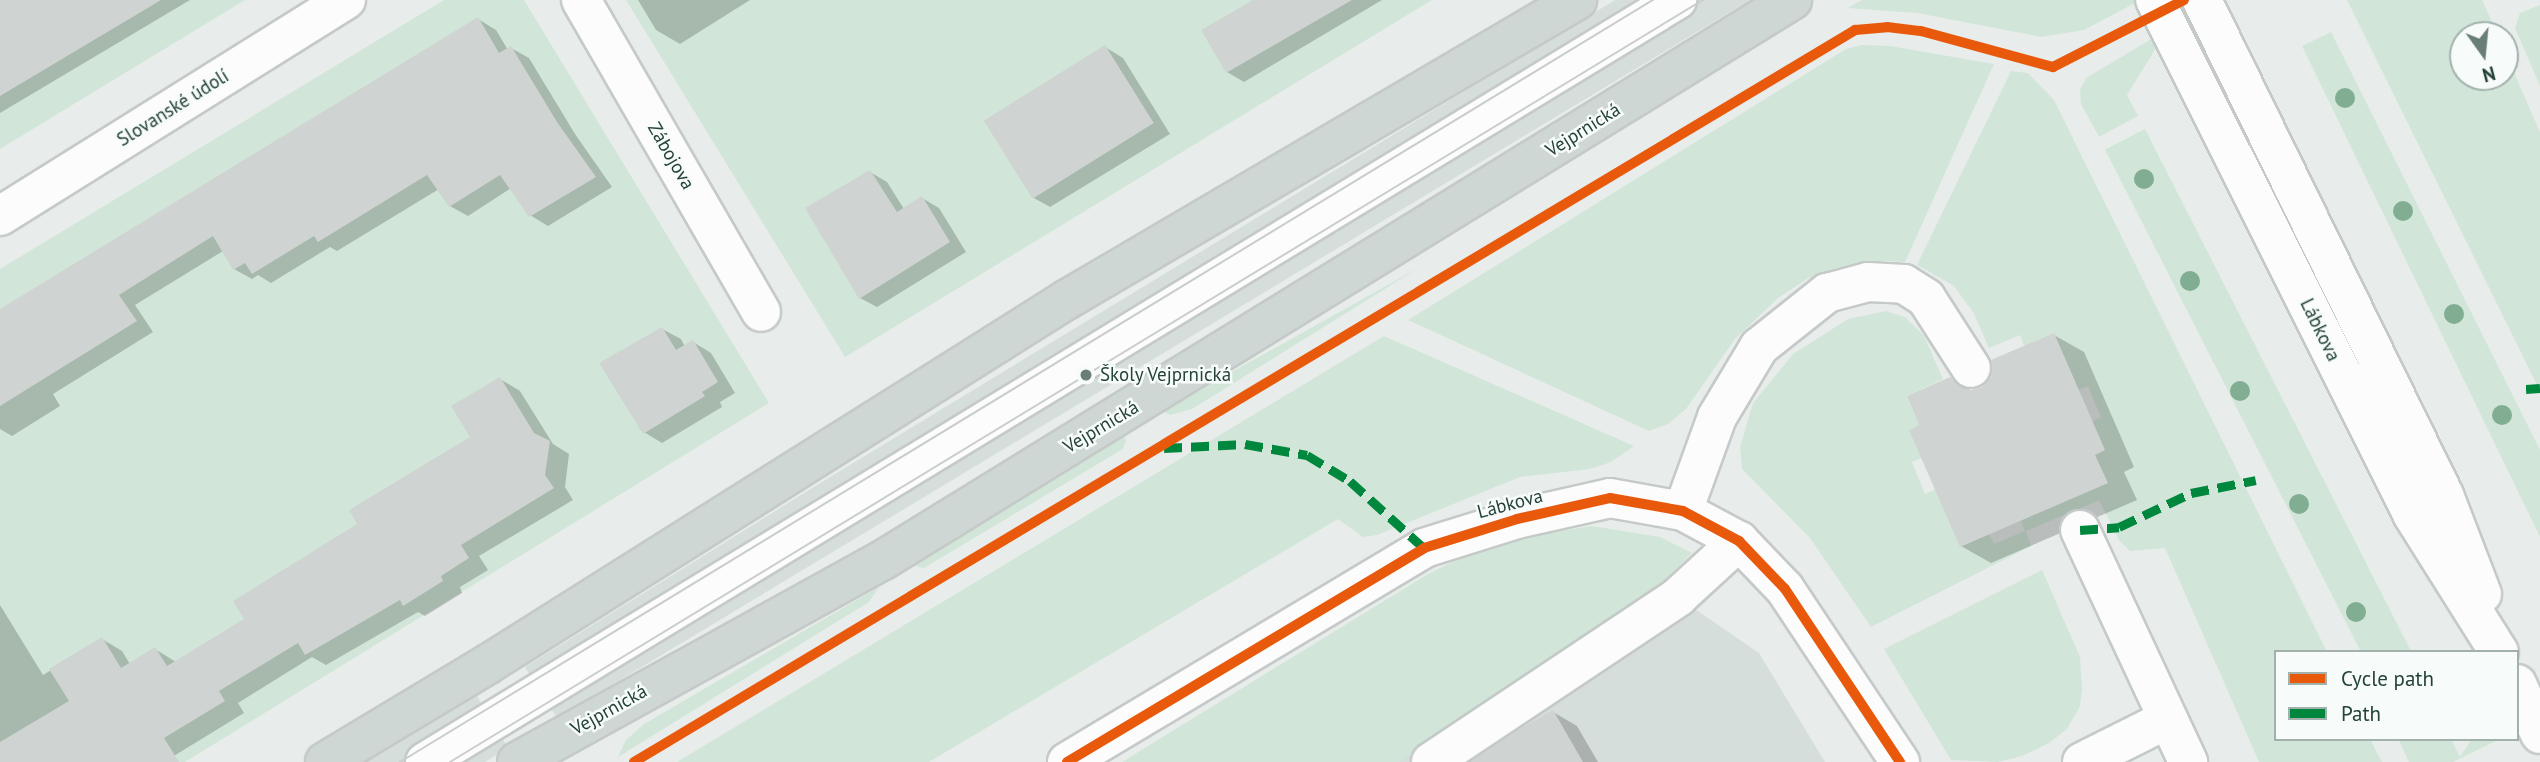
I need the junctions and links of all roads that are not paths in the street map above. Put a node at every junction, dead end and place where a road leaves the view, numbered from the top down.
1 (346, 0) edge
2 (581, 0) edge
3 (1577, 0) edge
4 (1677, 0) edge
5 (1792, 0) edge
6 (2155, 0) edge
7 (2202, 0) edge
8 (0, 216) edge
9 (761, 312) dead end
10 (1971, 368) dead end
11 (1682, 511) junction
12 (2080, 530) dead end
13 (1739, 541) junction
14 (2501, 650) edge
15 (2501, 650) edge
16 (488, 664) junction
17 (2519, 688) edge
18 (515, 707) junction
19 (2168, 719) junction
20 (2540, 734) edge
21 (536, 757) edge
22 (325, 762) edge
23 (425, 762) edge
24 (1067, 762) edge
25 (1431, 762) edge
26 (1900, 762) edge
27 (2082, 762) edge
28 (2188, 762) edge

1 - 8 street, Slovanské údolí
2 - 9 street, Zábojova
3 - 16 main road
4 - 18 street
5 - 21 main road, Vejprnická
6 - 14 street, Lábkova
7 - 15 street, Lábkova
10 - 11 street
11 - 13 street, Lábkova
11 - 24 street, Lábkova
12 - 19 street
13 - 25 street
13 - 26 street, Lábkova
16 - 18 street, Vejprnická
16 - 22 main road
17 - 20 street
18 - 21 street, Vejprnická
18 - 23 street
19 - 27 street
19 - 28 street

